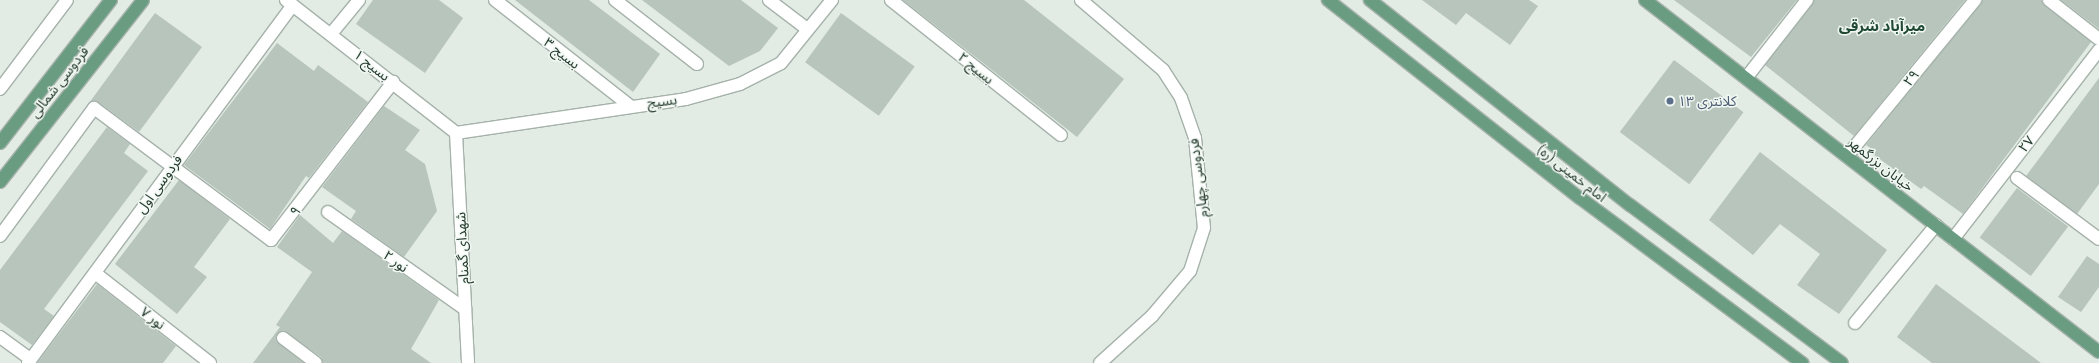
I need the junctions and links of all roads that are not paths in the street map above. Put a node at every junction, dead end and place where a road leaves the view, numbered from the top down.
1 (67, 0) edge
2 (111, 0) edge
3 (143, 0) edge
4 (359, 0) edge
5 (495, 0) edge
6 (615, 0) edge
7 (769, 0) edge
8 (832, 0) edge
9 (891, 0) edge
10 (1080, 0) edge
11 (1328, 0) edge
12 (1370, 0) edge
13 (1645, 0) edge
14 (1807, 0) edge
15 (1975, 0) edge
16 (2049, 0) edge
17 (289, 3) edge
18 (807, 30) junction
19 (331, 34) junction
20 (2099, 39) edge
21 (2099, 50) edge
22 (698, 64) dead end
23 (1746, 78) junction
24 (393, 82) junction
25 (0, 90) edge
26 (629, 105) junction
27 (456, 132) junction
28 (1061, 135) dead end
29 (0, 144) edge
30 (1847, 156) junction
31 (172, 166) junction
32 (2017, 178) dead end
33 (0, 182) edge
34 (328, 212) dead end
35 (1936, 225) junction
36 (2097, 232) edge
37 (0, 236) edge
38 (1953, 239) junction
39 (95, 273) junction
40 (465, 309) junction
41 (1855, 324) dead end
42 (0, 338) edge
43 (283, 338) dead end
44 (2099, 352) edge
45 (29, 361) edge
46 (210, 363) edge
47 (316, 363) edge
48 (468, 363) edge
49 (1100, 363) edge
50 (1802, 363) edge
51 (1842, 363) edge

1 - 25 street
2 - 29 main road, فردوسی شمالی
3 - 33 main road, فردوسی شمالی
4 - 19 street
5 - 26 street, بسیج ۳
6 - 22 street
7 - 18 street
8 - 18 street, بسیج
9 - 28 street, بسیج ۲
10 - 49 street, فردوسی چهارم
11 - 50 main road, امام خمینی (ره)
12 - 51 main road, امام خمینی (ره)
13 - 23 main road, خیابان بزرگمهر
14 - 23 street
15 - 30 street, ۲۹
16 - 20 street
17 - 19 street, بسیج ۱
17 - 31 street, فردوسی اول
18 - 26 street, بسیج
19 - 24 street, بسیج ۱
21 - 38 street, ۲۷
23 - 30 main road, خیابان بزرگمهر
24 - 27 street, بسیج ۱
24 - 31 street, ۹
26 - 27 street, بسیج
27 - 40 street, شهدای گمنام
30 - 35 main road, خیابان بزرگمهر
31 - 37 street
31 - 39 street, فردوسی اول
32 - 36 street
34 - 40 street, نور ۲
35 - 38 main road, خیابان بزرگمهر
35 - 41 street
38 - 44 main road, خیابان بزرگمهر
39 - 45 street, فردوسی اول
39 - 46 street, نور ۷
40 - 48 street, شهدای گمنام
42 - 45 street
43 - 47 street

